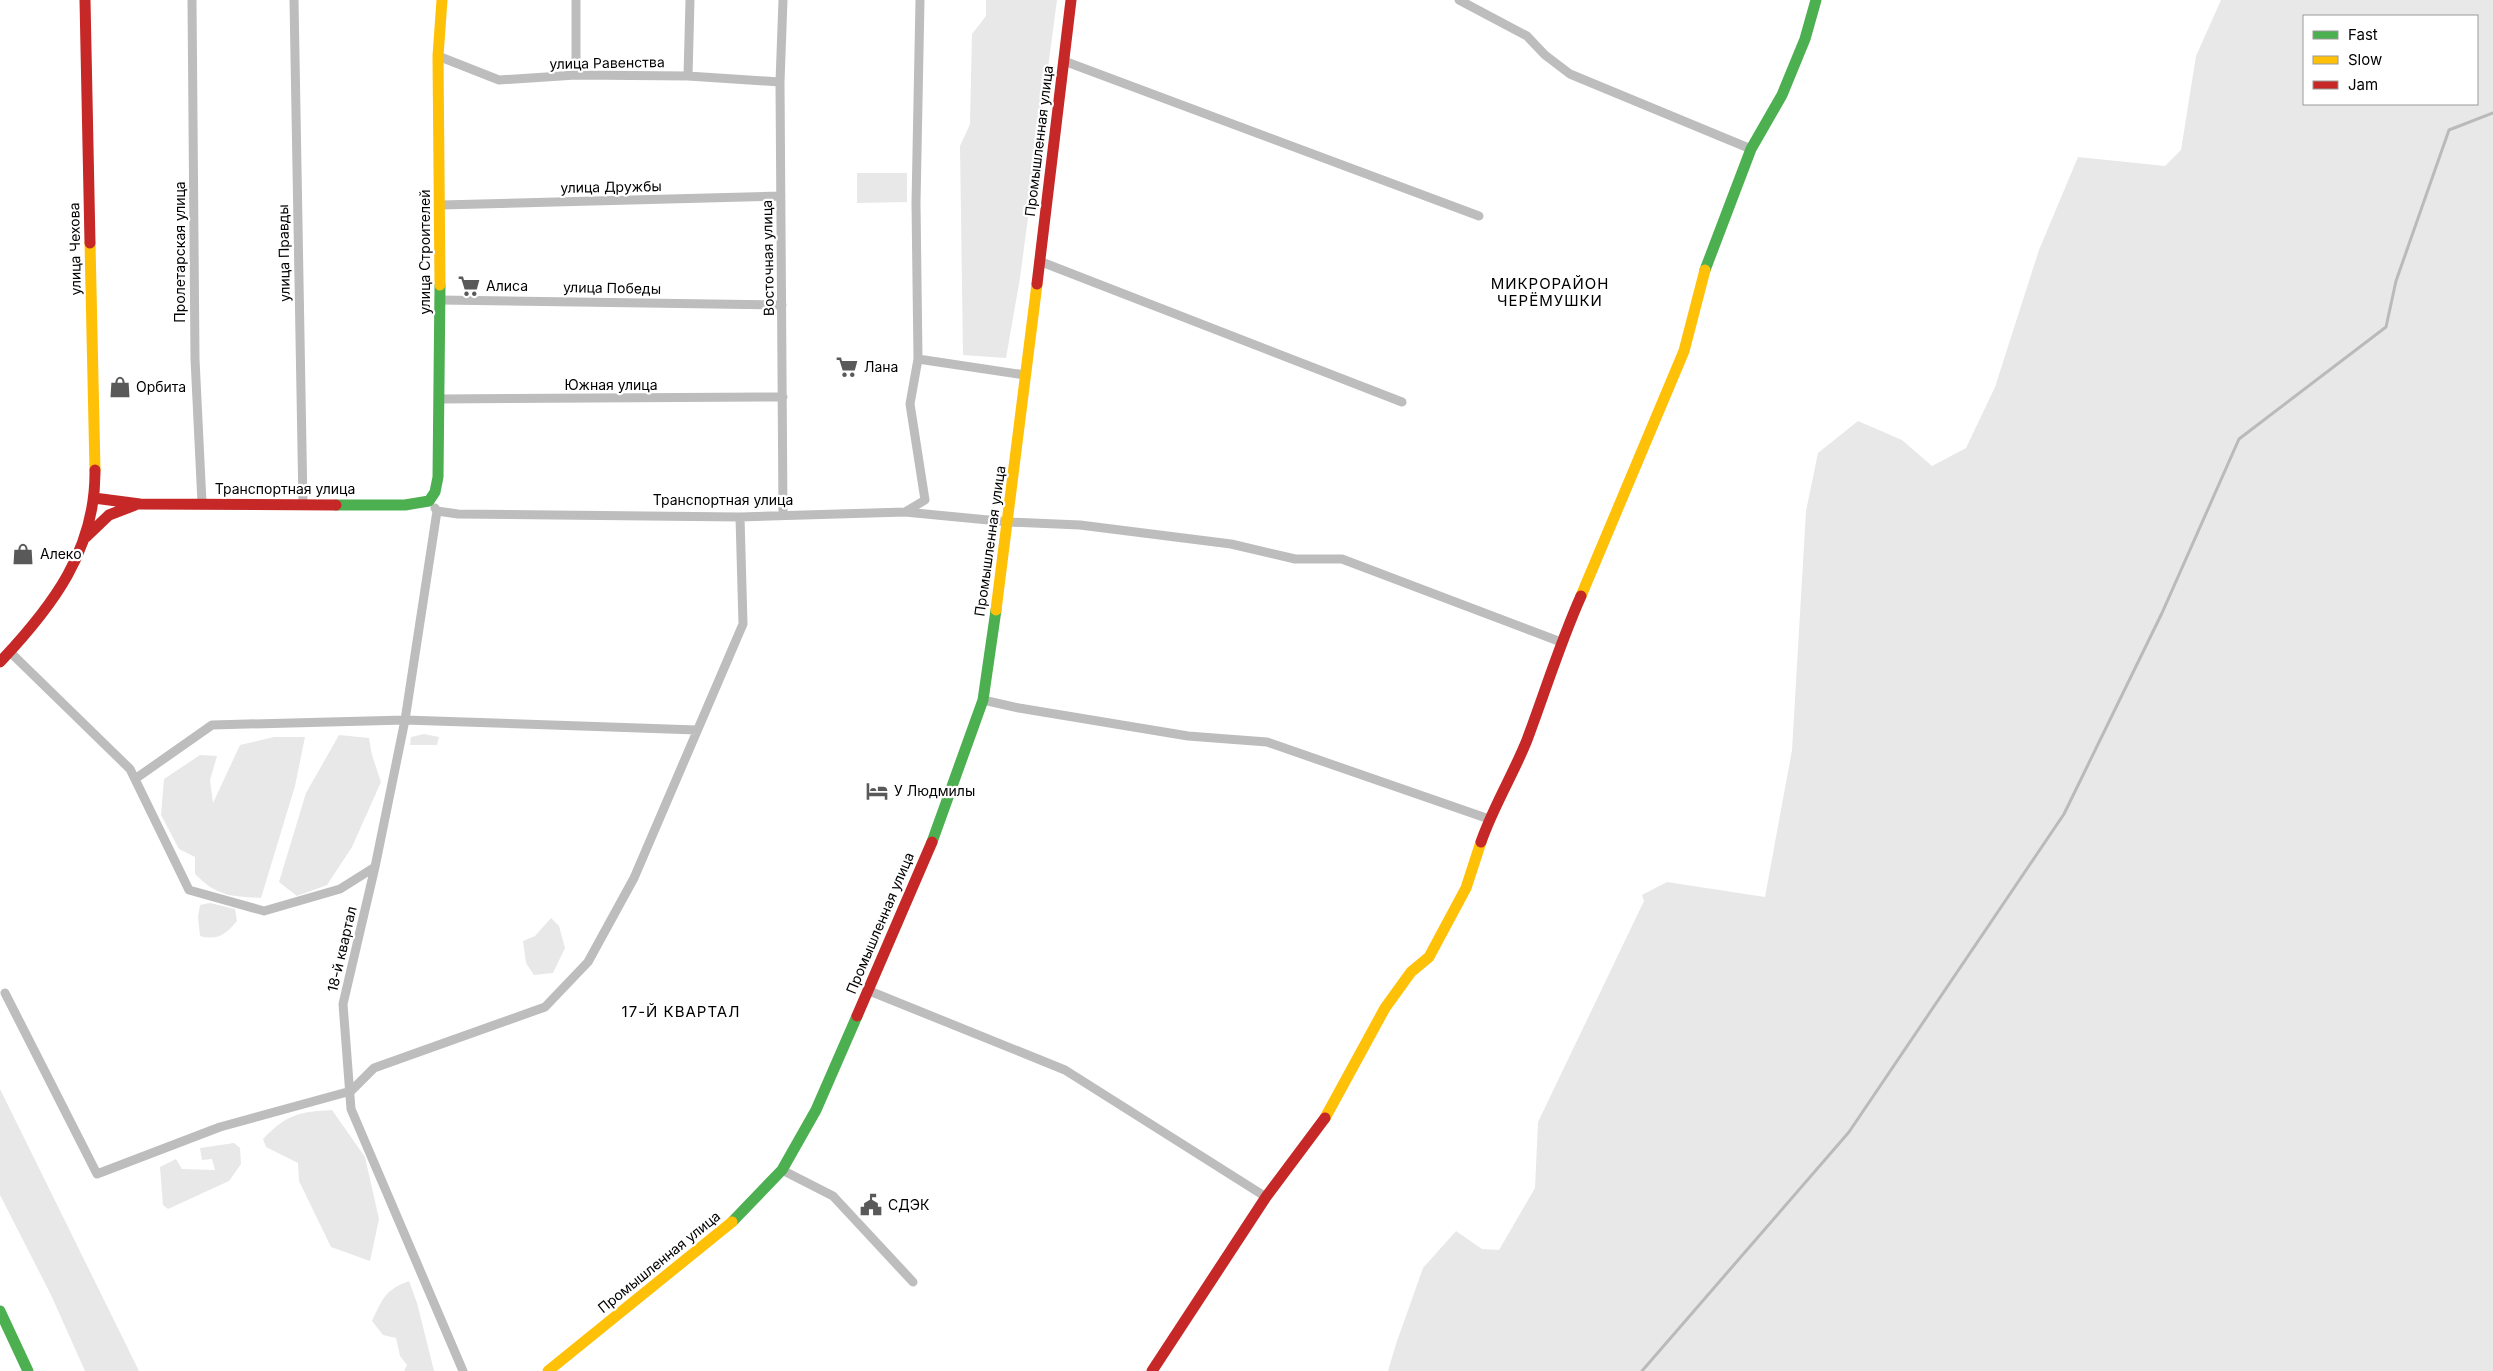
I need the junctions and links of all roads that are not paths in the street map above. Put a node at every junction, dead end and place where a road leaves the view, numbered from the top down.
1 (85, 0) edge
2 (192, 0) edge
3 (294, 0) edge
4 (442, 0) edge
5 (576, 0) edge
6 (690, 0) edge
7 (783, 0) edge
8 (920, 0) edge
9 (1071, 0) edge
10 (1459, 0) edge
11 (1816, 0) edge
12 (438, 56) junction
13 (1064, 61) junction
14 (576, 75) junction
15 (688, 76) junction
16 (780, 82) junction
17 (1751, 149) junction
18 (780, 196) junction
19 (441, 205) junction
20 (1479, 216) dead end
21 (1039, 261) junction
22 (440, 300) junction
23 (782, 305) junction
24 (918, 359) junction
25 (1025, 374) junction
26 (783, 397) junction
27 (440, 399) junction
28 (1402, 402) dead end
29 (94, 498) junction
30 (429, 501) junction
31 (140, 504) junction
32 (202, 504) junction
33 (303, 505) junction
34 (437, 511) junction
35 (905, 512) junction
36 (783, 515) junction
37 (740, 517) junction
38 (1009, 522) junction
39 (86, 537) junction
40 (1561, 642) junction
41 (10, 652) junction
42 (0, 662) edge
43 (983, 700) junction
44 (405, 720) junction
45 (697, 730) junction
46 (135, 779) junction
47 (1489, 819) junction
48 (375, 867) junction
49 (867, 990) junction
50 (5, 993) dead end
51 (351, 1091) junction
52 (782, 1170) junction
53 (1266, 1197) junction
54 (913, 1282) dead end
55 (0, 1311) edge
56 (28, 1371) edge
57 (463, 1371) edge
58 (548, 1371) edge
59 (1152, 1371) edge

1 - 29 street, улица Чехова
2 - 32 street, Пролетарская улица
3 - 33 street, улица Правды
4 - 12 street, улица Строителей
5 - 14 street
6 - 15 street
7 - 16 street, Восточная улица
8 - 24 street
9 - 13 street, Промышленная улица
10 - 17 street
11 - 17 street
12 - 14 street, улица Равенства
12 - 19 street, улица Строителей
13 - 20 street
13 - 21 street, Промышленная улица
14 - 15 street, улица Равенства
15 - 16 street, улица Равенства
16 - 18 street, Восточная улица
17 - 40 street
18 - 19 street, улица Дружбы
18 - 23 street, Восточная улица
19 - 22 street, улица Строителей
21 - 25 street, Промышленная улица
21 - 28 street
22 - 23 street, улица Победы
22 - 27 street, улица Строителей
23 - 26 street, Восточная улица
24 - 25 street
24 - 35 street
25 - 38 street, Промышленная улица
26 - 27 street, Южная улица
26 - 36 street, Восточная улица
27 - 30 street, улица Строителей
29 - 31 street
29 - 39 street
30 - 33 street, Транспортная улица
30 - 34 street
31 - 32 street, Транспортная улица
31 - 39 street
32 - 33 street, Транспортная улица
34 - 37 street, Транспортная улица
34 - 44 street, 18-й квартал
35 - 36 street, Транспортная улица
35 - 38 street, Транспортная улица
36 - 37 street, Транспортная улица
37 - 45 street
38 - 40 street, Транспортная улица
38 - 43 street, Промышленная улица
39 - 41 street
40 - 47 street
41 - 42 street
41 - 46 street
43 - 47 street
43 - 49 street, Промышленная улица
44 - 45 street
44 - 46 street
44 - 48 street, 18-й квартал
45 - 51 street
46 - 48 street
47 - 53 street
48 - 51 street, 18-й квартал
49 - 52 street, Промышленная улица
49 - 53 street
50 - 51 street
51 - 57 street, 18-й квартал
52 - 54 street
52 - 58 street, Промышленная улица
53 - 59 street
55 - 56 street

